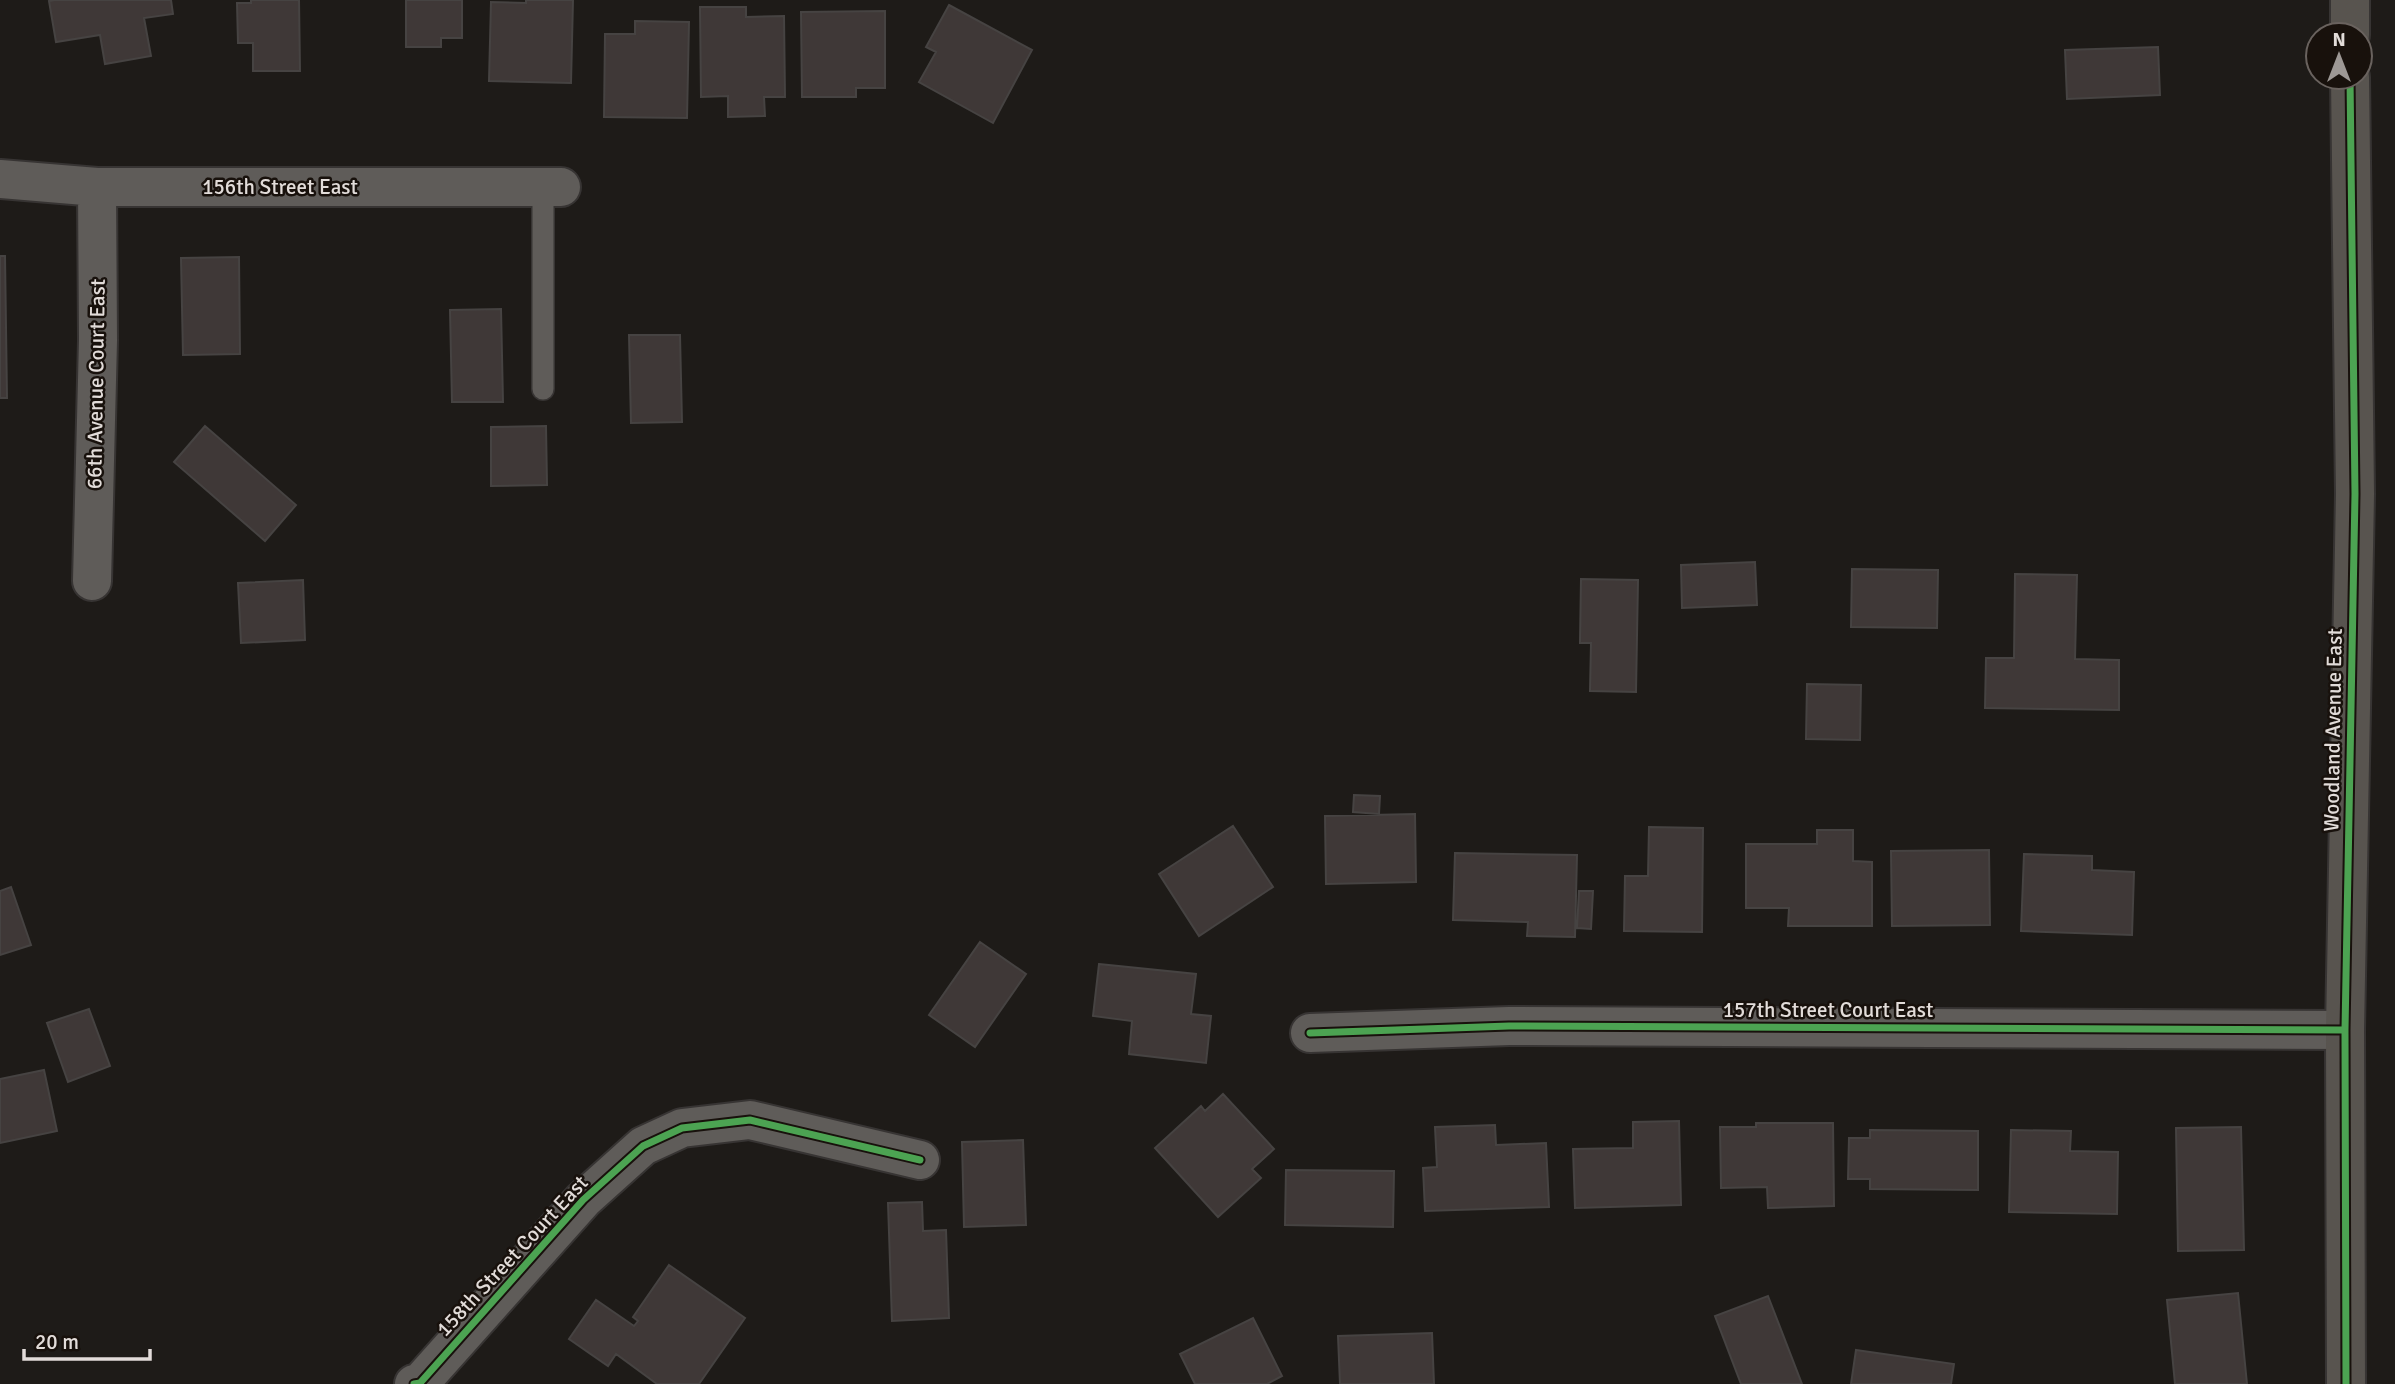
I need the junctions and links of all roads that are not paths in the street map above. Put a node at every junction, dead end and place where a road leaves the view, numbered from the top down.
1 (2350, 0) edge
2 (2350, 21) edge
3 (2350, 91) edge
4 (0, 179) edge
5 (97, 187) junction
6 (552, 187) joint
7 (543, 389) dead end
8 (92, 581) dead end
9 (2346, 1030) junction
10 (1310, 1033) dead end
11 (920, 1160) dead end
12 (414, 1384) edge
13 (2346, 1384) edge

1 - 2 street
3 - 9 street, Woodland Avenue East
4 - 5 street, 156th Street East
5 - 6 street, 156th Street East
5 - 8 street, 66th Avenue Court East
6 - 7 lane
9 - 10 street, 157th Street Court East
9 - 13 street, Woodland Avenue East
11 - 12 street, 158th Street Court East

